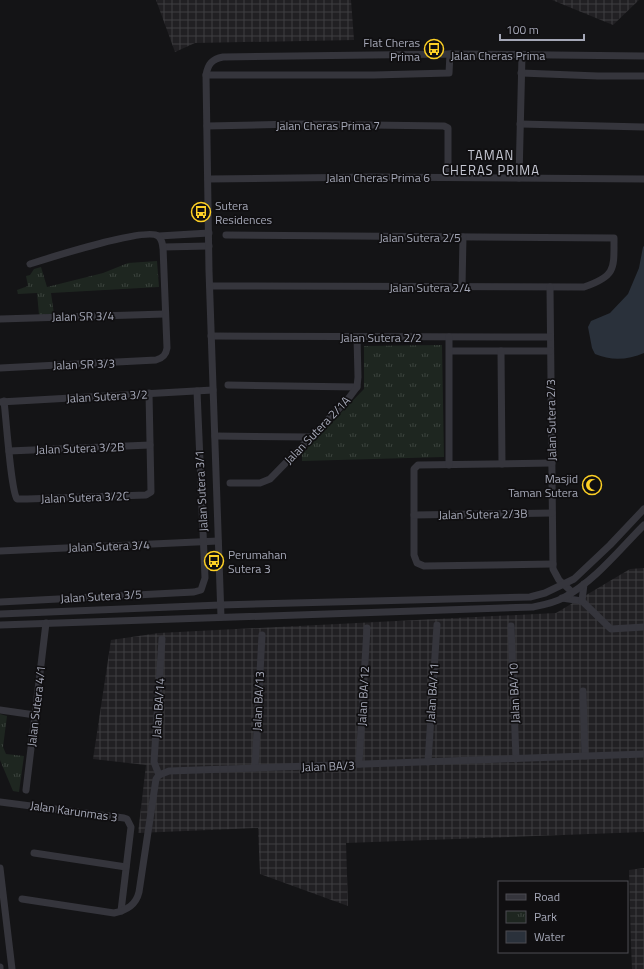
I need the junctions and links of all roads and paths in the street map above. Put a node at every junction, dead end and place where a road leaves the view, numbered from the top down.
1 (450, 54) junction
2 (522, 55) junction
3 (644, 56) edge
4 (521, 73) junction
5 (206, 75) junction
6 (644, 76) edge
7 (520, 124) junction
8 (207, 126) junction
9 (644, 127) edge
10 (448, 177) junction
11 (519, 178) junction
12 (208, 179) junction
13 (644, 179) edge
14 (209, 233) junction
15 (226, 235) dead end
16 (159, 236) junction
17 (463, 237) junction
18 (614, 238) joint
19 (209, 246) junction
20 (163, 247) junction
21 (30, 264) dead end
22 (210, 286) junction
23 (462, 287) junction
24 (550, 287) junction
25 (165, 314) junction
26 (0, 319) edge
27 (211, 336) junction
28 (357, 337) junction
29 (450, 337) junction
30 (550, 337) junction
31 (450, 351) junction
32 (501, 351) junction
33 (550, 351) junction
34 (0, 368) edge
35 (228, 385) dead end
36 (357, 386) junction
37 (213, 390) junction
38 (197, 391) junction
39 (150, 393) junction
40 (2, 402) edge
41 (215, 436) junction
42 (310, 437) junction
43 (150, 445) junction
44 (10, 451) junction
45 (552, 463) junction
46 (502, 464) junction
47 (449, 465) junction
48 (230, 483) dead end
49 (644, 509) edge
50 (552, 514) junction
51 (414, 515) junction
52 (644, 525) edge
53 (218, 541) junction
54 (204, 542) junction
55 (0, 551) edge
56 (553, 564) junction
57 (564, 584) junction
58 (584, 584) junction
59 (201, 590) joint
60 (572, 592) junction
61 (562, 598) junction
62 (582, 601) junction
63 (0, 602) edge
64 (220, 606) junction
65 (0, 614) edge
66 (221, 617) junction
67 (46, 623) junction
68 (0, 625) edge
69 (437, 625) dead end
70 (511, 626) dead end
71 (644, 627) edge
72 (367, 628) dead end
73 (262, 635) dead end
74 (162, 639) dead end
75 (583, 691) dead end
76 (0, 710) edge
77 (35, 715) junction
78 (644, 754) edge
79 (586, 756) junction
80 (516, 759) junction
81 (428, 762) junction
82 (359, 764) junction
83 (255, 768) junction
84 (159, 775) junction
85 (26, 790) dead end
86 (0, 802) edge
87 (34, 853) dead end
88 (126, 867) junction
89 (0, 868) edge
90 (22, 899) dead end
91 (121, 911) junction
92 (12, 969) edge

1 - 2 street, Jalan Cheras Prima
1 - 5 street, Jalan Cheras Prima
1 - 5 street
2 - 3 street, Jalan Cheras Prima
2 - 4 street
4 - 6 street
4 - 7 street
5 - 8 street
7 - 9 street
7 - 11 street
8 - 10 street, Jalan Cheras Prima 7
8 - 12 street
10 - 11 street, Jalan Cheras Prima 6
10 - 12 street, Jalan Cheras Prima 6
11 - 13 street, Jalan Cheras Prima 6
12 - 14 street
14 - 16 street
14 - 19 street
15 - 17 street, Jalan Sutera 2/5
16 - 20 street
16 - 21 street
17 - 18 street, Jalan Sutera 2/5
17 - 23 street
18 - 24 street, Jalan Sutera 2/4
19 - 20 street
19 - 22 street
20 - 25 street
22 - 23 street, Jalan Sutera 2/4
22 - 27 street
23 - 24 street, Jalan Sutera 2/4
24 - 30 street, Jalan Sutera 2/3
25 - 26 street, Jalan SR 3/4
25 - 34 street, Jalan SR 3/3
27 - 28 street, Jalan Sutera 2/2
27 - 37 street
28 - 29 street, Jalan Sutera 2/2
28 - 36 street, Jalan Sutera 2/1A
29 - 30 street, Jalan Sutera 2/2
29 - 31 street
30 - 33 street, Jalan Sutera 2/3
31 - 32 street
31 - 47 street
32 - 33 street
32 - 46 street
33 - 45 street, Jalan Sutera 2/3
35 - 36 street
36 - 42 street, Jalan Sutera 2/1A
37 - 38 street, Jalan Sutera 3/2
37 - 41 street
38 - 39 street, Jalan Sutera 3/2
38 - 54 street, Jalan Sutera 3/1
39 - 40 street, Jalan Sutera 3/2
39 - 43 street
40 - 44 street
41 - 42 street
41 - 53 street
42 - 48 street, Jalan Sutera 2/1A
43 - 44 street, Jalan Sutera 3/2B
43 - 44 street, Jalan Sutera 3/2C
45 - 46 street
45 - 50 street, Jalan Sutera 2/3
46 - 47 street
47 - 51 street
49 - 57 street
50 - 51 street, Jalan Sutera 2/3B
50 - 56 street, Jalan Sutera 2/3
51 - 56 street
52 - 58 street
53 - 54 street, Jalan Sutera 3/4
53 - 64 street
54 - 55 street, Jalan Sutera 3/4
54 - 59 street, Jalan Sutera 3/1
56 - 57 street, Jalan Sutera 2/3
57 - 60 street, Jalan Sutera 2/3
57 - 64 street
58 - 60 street
58 - 62 street
59 - 63 street, Jalan Sutera 3/5
60 - 61 street
61 - 62 street
61 - 66 street
62 - 71 street
64 - 65 street
64 - 66 street
66 - 67 street
67 - 68 street
67 - 77 street, Jalan Sutera 4/1
69 - 81 street, Jalan BA/11
70 - 80 street, Jalan BA/10
72 - 82 street, Jalan BA/12
73 - 83 street, Jalan BA/13
74 - 84 street, Jalan BA/14
75 - 79 street
76 - 77 street
77 - 85 street, Jalan Sutera 4/1
78 - 79 street, Jalan BA/3
79 - 80 street, Jalan BA/3
80 - 81 street, Jalan BA/3
81 - 82 street, Jalan BA/3
82 - 83 street, Jalan BA/3
83 - 84 street, Jalan BA/3
84 - 91 street
86 - 88 street, Jalan Karunmas 3
87 - 88 street
88 - 91 street, Jalan Karunmas 3
89 - 92 street
90 - 91 street

